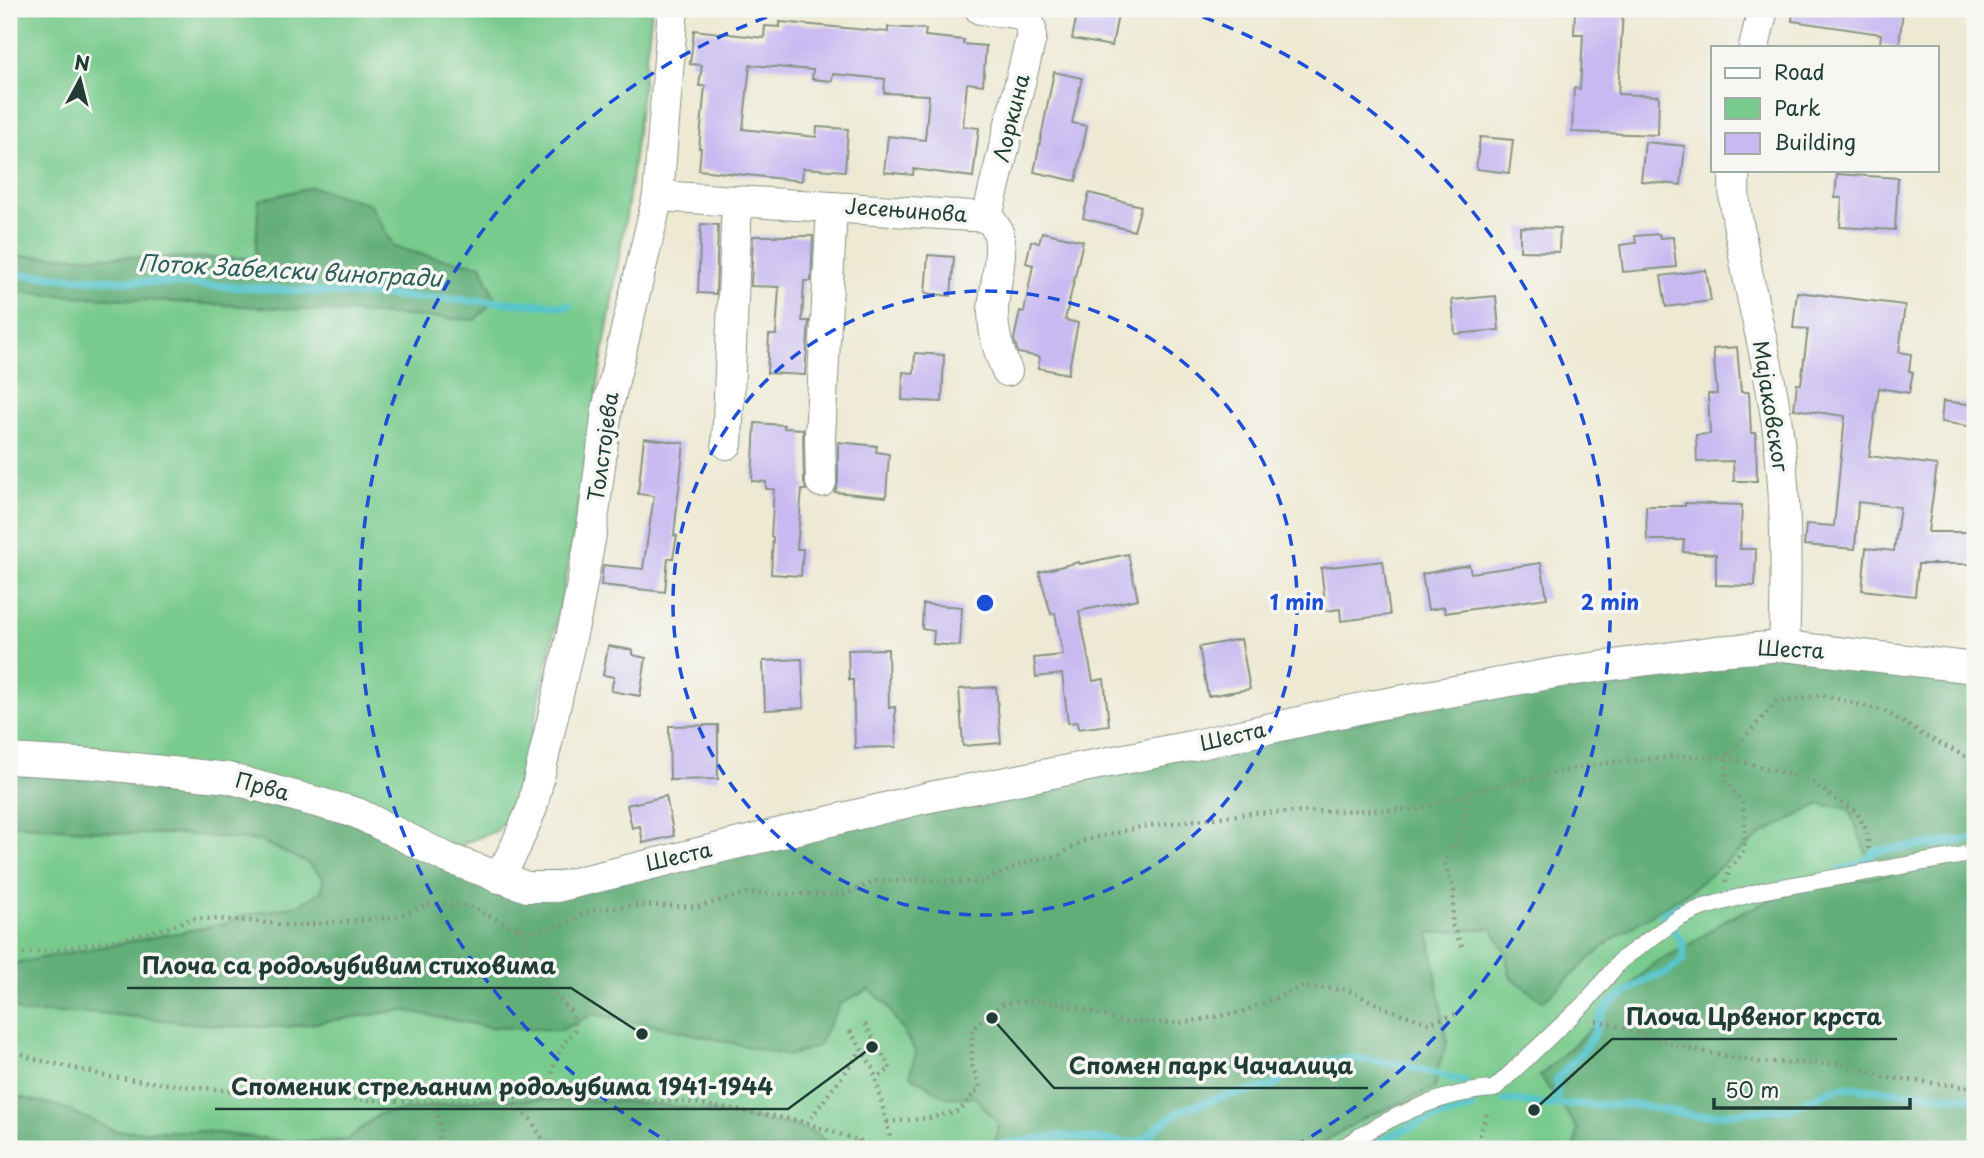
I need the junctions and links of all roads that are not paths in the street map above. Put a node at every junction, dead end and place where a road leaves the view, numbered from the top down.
1 (673, 9) edge
2 (980, 9) edge
3 (1763, 9) edge
4 (1031, 14) edge
5 (1754, 46) edge
6 (1735, 172) edge
7 (658, 196) junction
8 (737, 201) junction
9 (832, 207) junction
10 (987, 217) junction
11 (1007, 371) dead end
12 (727, 444) dead end
13 (821, 482) dead end
14 (1784, 646) junction
15 (1975, 668) edge
16 (9, 759) edge
17 (1975, 853) edge
18 (499, 878) junction
19 (1340, 1149) edge

1 - 7 street, Толстојева
2 - 4 street, Лоркина
3 - 5 street
4 - 10 street, Лоркина
6 - 14 street, Мајаковског
7 - 8 street, Јесењинова
7 - 18 street, Толстојева
8 - 9 street, Јесењинова
8 - 12 street
9 - 10 street, Јесењинова
9 - 13 street, Јесењинова
10 - 11 street, Јесењинова
14 - 15 street, Шеста
14 - 18 street, Шеста
16 - 18 street, Прва
17 - 19 lane

